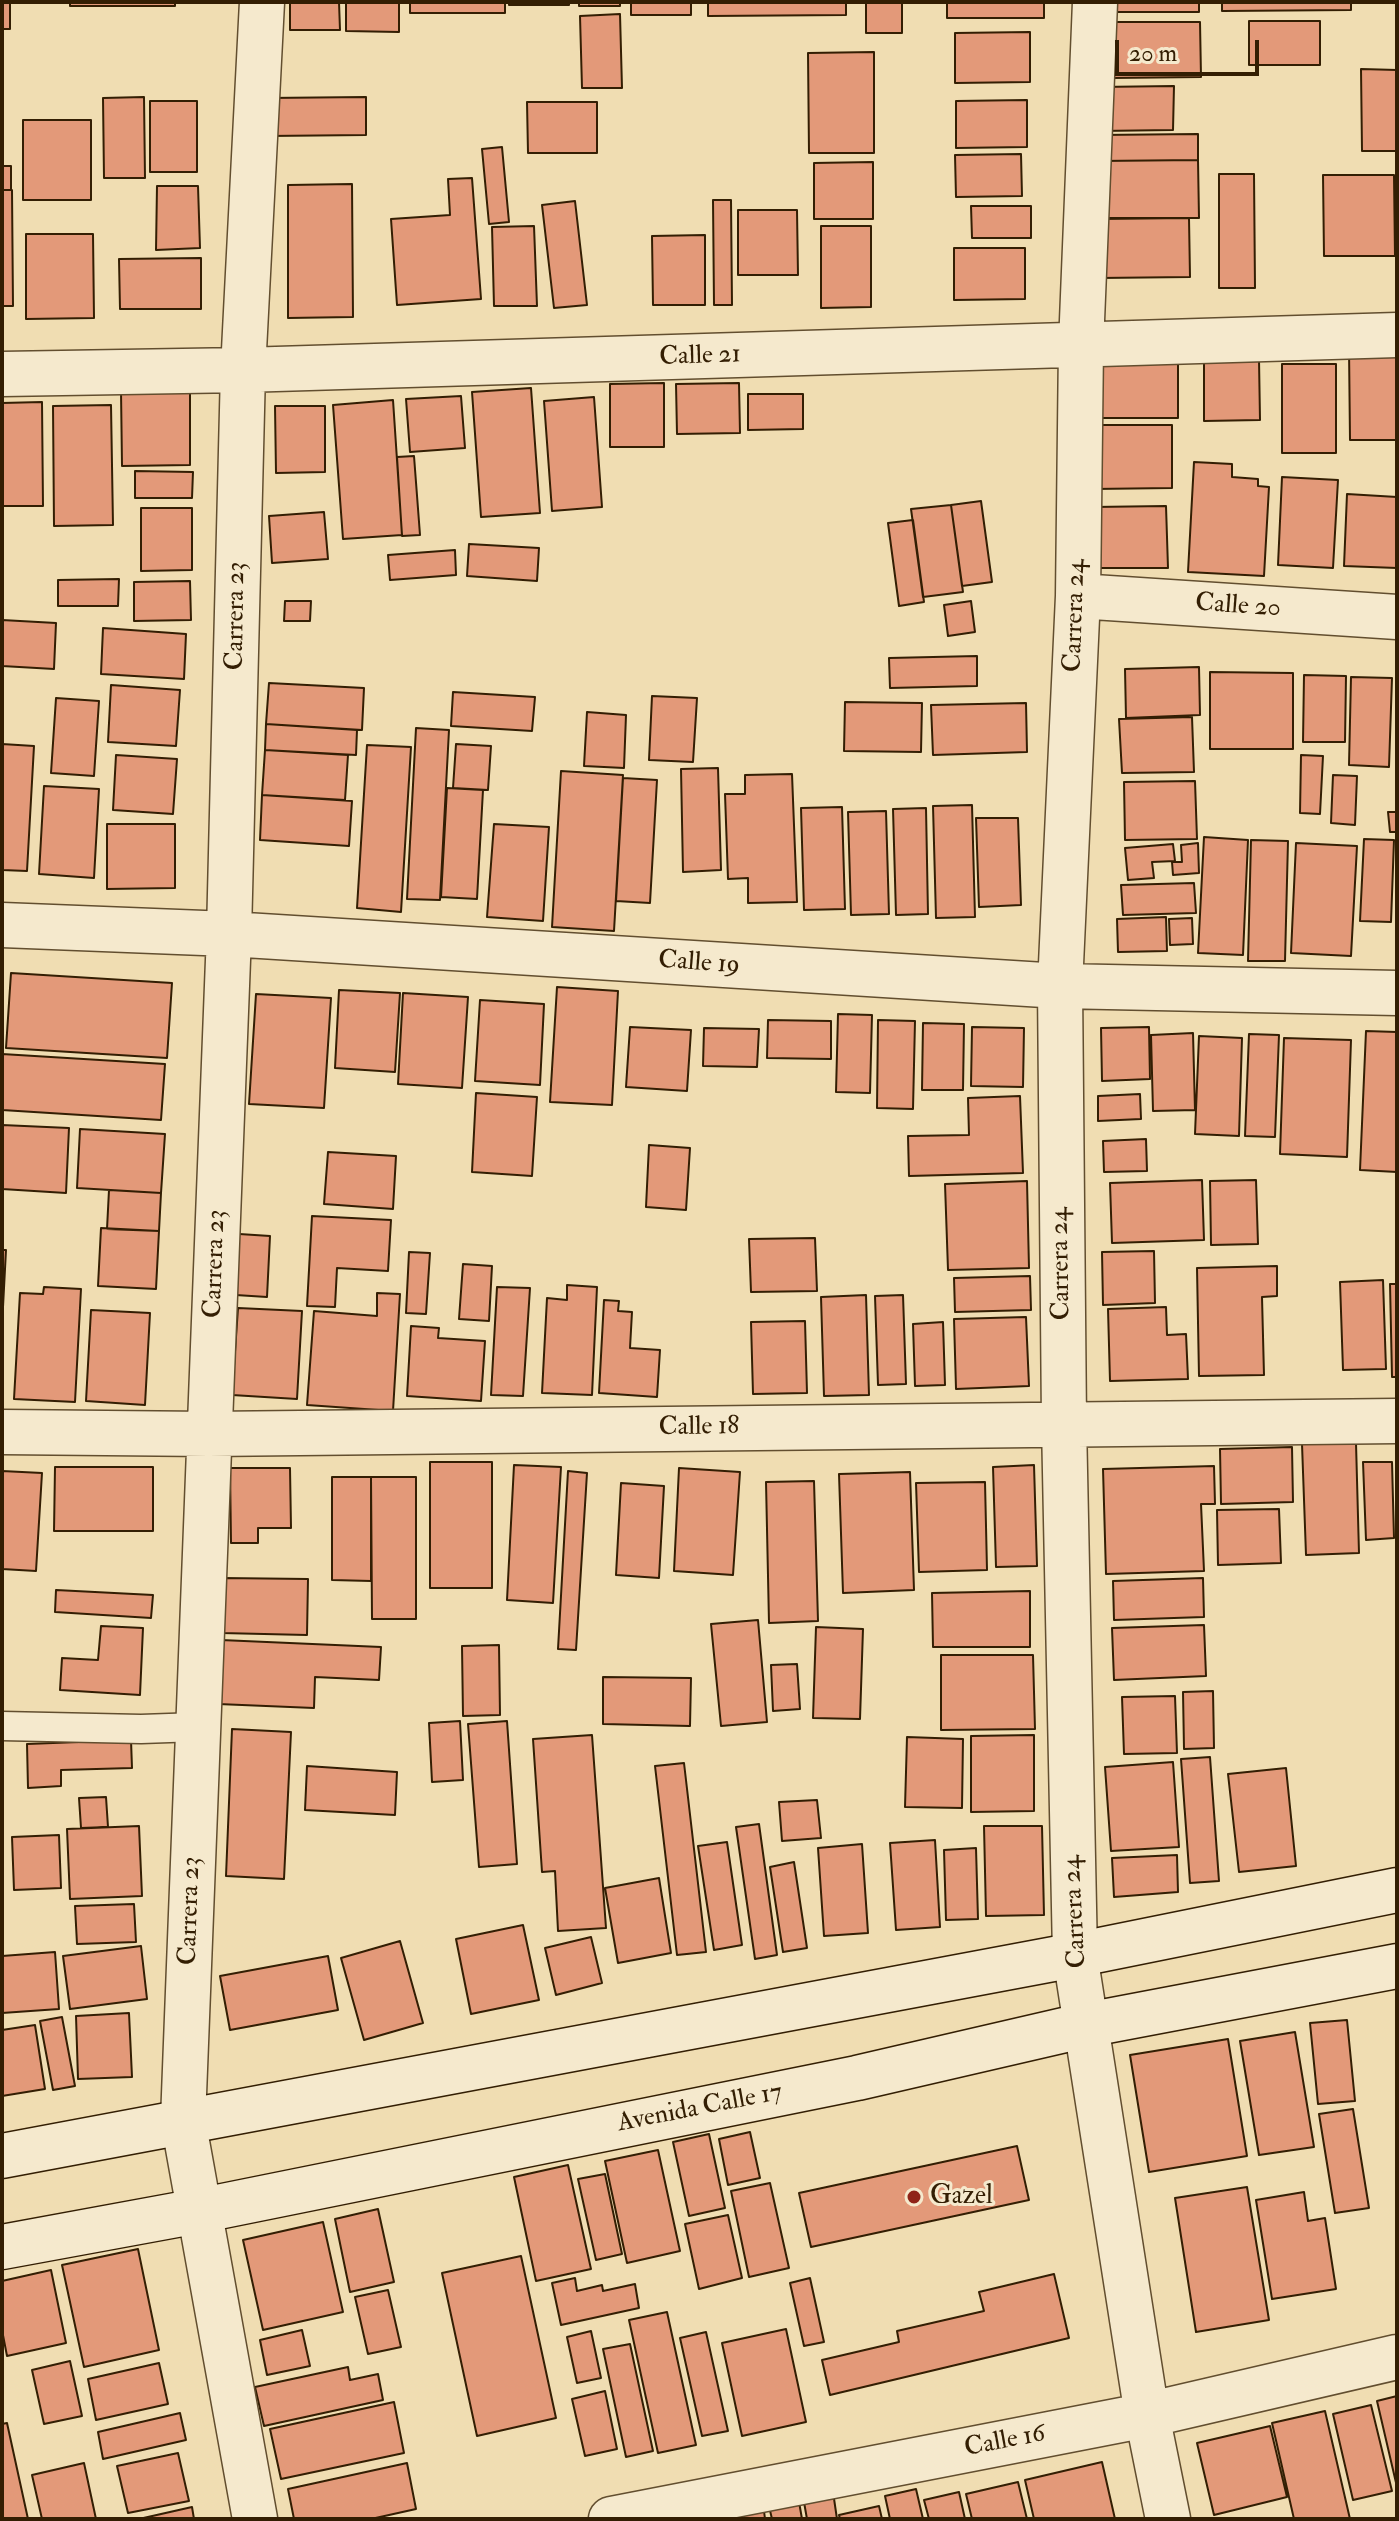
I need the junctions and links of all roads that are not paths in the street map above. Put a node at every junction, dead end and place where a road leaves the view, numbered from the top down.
1 (262, 2) edge
2 (1095, 2) edge
3 (1397, 335) edge
4 (1081, 345) junction
5 (243, 370) junction
6 (2, 374) edge
7 (1078, 596) junction
8 (1397, 617) edge
9 (2, 925) edge
10 (229, 934) junction
11 (1060, 986) junction
12 (1397, 993) edge
13 (1397, 1421) edge
14 (1064, 1423) junction
15 (2, 1432) edge
16 (209, 1434) junction
17 (2, 1726) edge
18 (198, 1727) junction
19 (1397, 1890) edge
20 (1075, 1955) junction
21 (1397, 1966) edge
22 (1086, 2025) junction
23 (183, 2120) junction
24 (2, 2156) edge
25 (198, 2211) junction
26 (2, 2247) edge
27 (1397, 2357) edge
28 (1147, 2415) junction
29 (255, 2519) edge
30 (611, 2519) edge
31 (1168, 2519) edge

1 - 5 street, Carrera 23
2 - 4 street, Carrera 24
3 - 4 street, Calle 21
4 - 5 street, Calle 21
4 - 7 street, Carrera 24
5 - 6 street, Calle 21
5 - 10 street, Carrera 23
7 - 8 street, Calle 20
7 - 11 street, Carrera 24
9 - 10 street, Calle 19
10 - 11 street, Calle 19
10 - 16 street, Carrera 23
11 - 12 street, Calle 19
11 - 14 street, Carrera 24
13 - 14 street, Calle 18
14 - 16 street, Calle 18
14 - 20 street, Carrera 24
15 - 16 street, Calle 18
16 - 18 street, Carrera 23
17 - 18 lane
18 - 23 street, Carrera 23
19 - 20 street
20 - 22 street, Carrera 24
20 - 23 street
21 - 22 street, Avenida Calle 17
22 - 25 street, Avenida Calle 17
22 - 28 street, Carrera 24
23 - 24 street
23 - 25 street, Carrera 23
25 - 26 street, Avenida Calle 17
25 - 29 street, Carrera 23
27 - 28 street, Calle 16
28 - 30 street, Calle 16
28 - 31 street, Carrera 24

